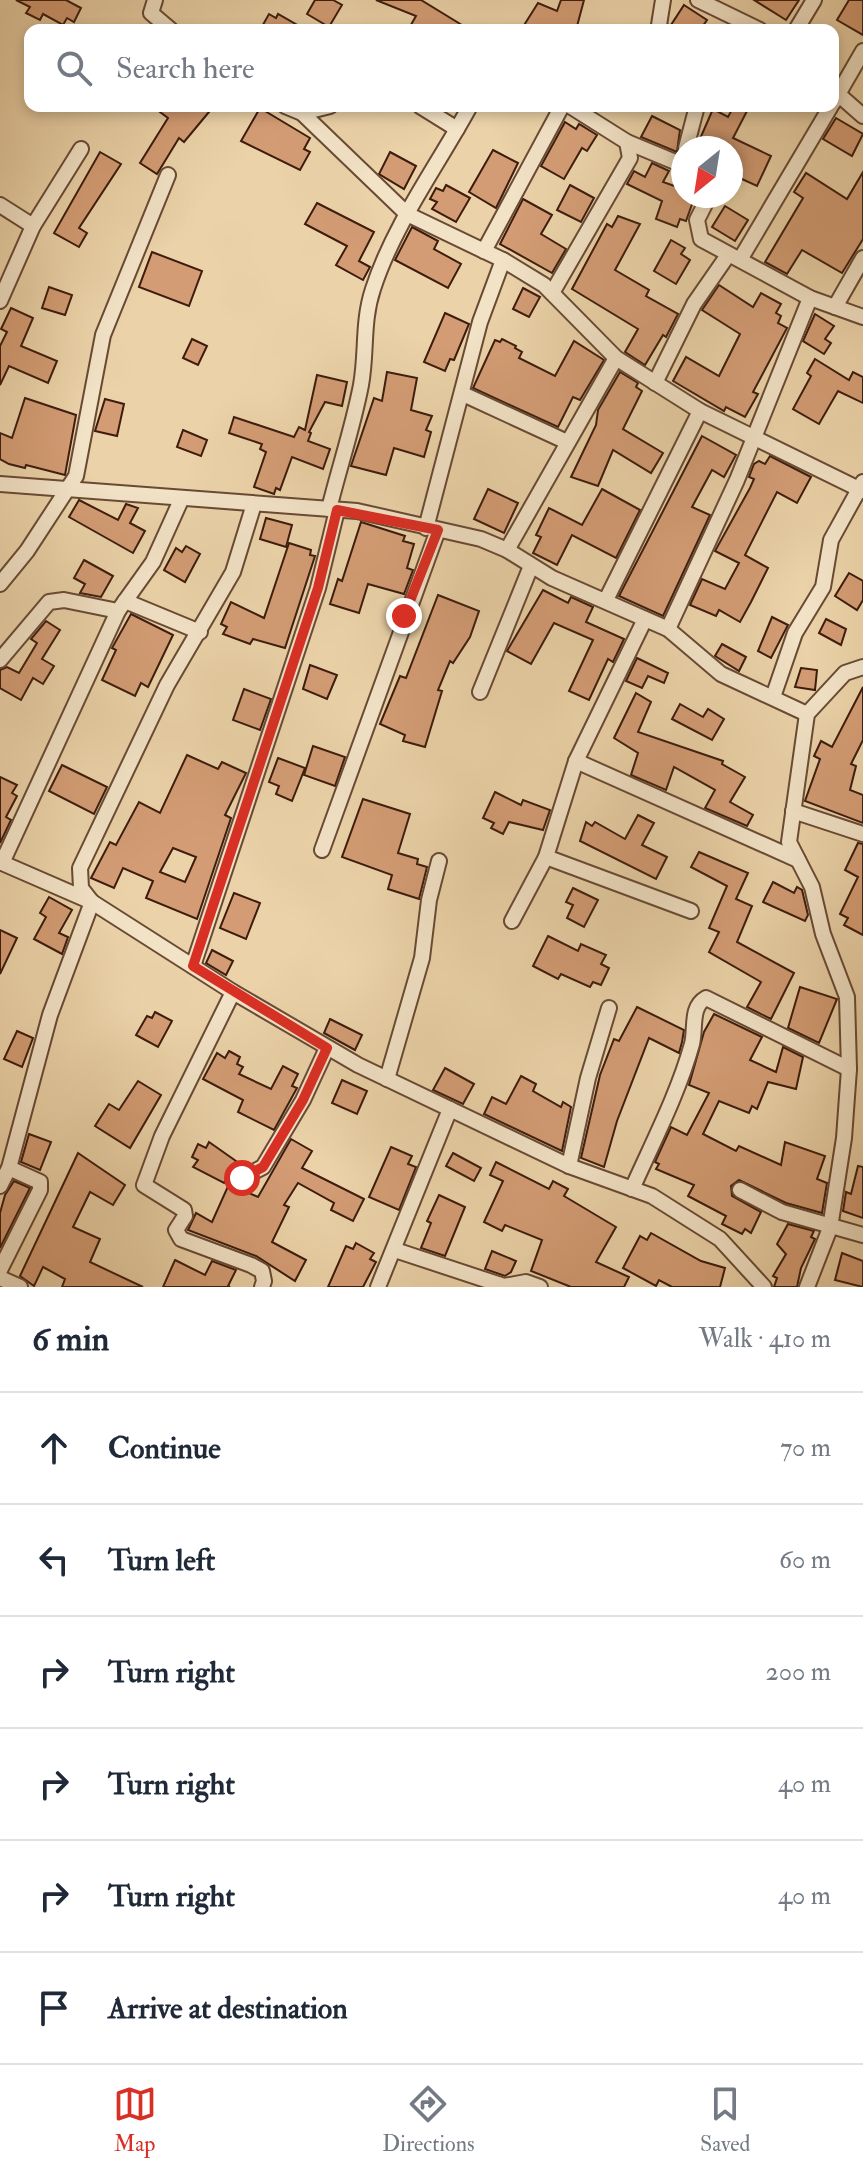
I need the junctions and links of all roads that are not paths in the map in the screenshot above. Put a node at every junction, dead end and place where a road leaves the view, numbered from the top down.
1 (155, 0) edge
2 (663, 0) edge
3 (698, 0) edge
4 (814, 0) edge
5 (164, 24) edge
6 (659, 24) edge
7 (748, 24) edge
8 (800, 24) edge
9 (863, 51) edge
10 (840, 76) edge
11 (839, 104) edge
12 (306, 112) edge
13 (430, 112) edge
14 (467, 112) edge
15 (559, 112) edge
16 (580, 112) edge
17 (695, 112) edge
18 (827, 112) edge
19 (302, 113) joint
20 (863, 116) edge
21 (457, 129) junction
22 (689, 136) edge
23 (627, 142) junction
24 (81, 149) dead end
25 (671, 159) edge
26 (168, 175) dead end
27 (0, 205) edge
28 (703, 208) edge
29 (407, 214) junction
30 (33, 226) junction
31 (484, 251) junction
32 (734, 256) junction
33 (863, 258) edge
34 (503, 260) junction
35 (552, 293) junction
36 (810, 298) junction
37 (0, 301) edge
38 (835, 307) junction
39 (863, 317) edge
40 (616, 358) junction
41 (655, 383) junction
42 (463, 394) junction
43 (700, 411) junction
44 (753, 436) junction
45 (567, 442) junction
46 (0, 484) edge
47 (862, 487) edge
48 (64, 490) junction
49 (181, 500) junction
50 (254, 504) junction
51 (333, 510) junction
52 (432, 529) junction
53 (507, 550) junction
54 (531, 566) junction
55 (0, 584) edge
56 (606, 600) junction
57 (122, 606) junction
58 (645, 619) junction
59 (668, 629) junction
60 (200, 632) junction
61 (0, 660) edge
62 (863, 667) edge
63 (480, 692) dead end
64 (773, 697) junction
65 (807, 714) junction
66 (576, 761) junction
67 (793, 811) junction
68 (863, 834) edge
69 (322, 850) dead end
70 (546, 857) junction
71 (798, 860) junction
72 (439, 861) dead end
73 (1, 862) edge
74 (92, 902) junction
75 (691, 911) dead end
76 (512, 921) dead end
77 (193, 966) junction
78 (233, 992) junction
79 (863, 995) edge
80 (847, 997) junction
81 (609, 1008) dead end
82 (327, 1048) junction
83 (849, 1069) junction
84 (387, 1079) junction
85 (450, 1109) junction
86 (569, 1166) junction
87 (9, 1168) junction
88 (242, 1178) dead end
89 (0, 1186) edge
90 (632, 1189) junction
91 (740, 1190) dead end
92 (830, 1228) junction
93 (863, 1235) edge
94 (395, 1250) junction
95 (0, 1270) edge
96 (0, 1278) edge
97 (20, 1287) edge
98 (262, 1287) edge
99 (378, 1287) edge
100 (540, 1287) edge
101 (764, 1287) edge
102 (807, 1287) edge

1 - 5 street
2 - 6 street
3 - 7 street
4 - 8 street
9 - 10 street
11 - 20 street
12 - 19 street
13 - 21 street
14 - 21 street
15 - 31 street
16 - 23 street
17 - 22 street
18 - 32 street
19 - 29 street
21 - 29 street
23 - 25 street
23 - 35 street
24 - 30 street
26 - 48 street
27 - 30 street
28 - 32 street
29 - 31 street
29 - 51 street
30 - 37 street
31 - 34 street
32 - 36 street
32 - 41 street
33 - 38 street
34 - 35 street
34 - 42 street
35 - 40 street
36 - 38 street
36 - 44 street
38 - 39 street
40 - 41 street
40 - 45 street
41 - 43 street
42 - 45 street
42 - 52 street
43 - 44 street
43 - 56 street
44 - 47 street
44 - 59 street
45 - 53 street
46 - 48 street
47 - 64 street
48 - 49 street
48 - 55 street
49 - 50 street
49 - 57 street
50 - 51 street
50 - 60 street
51 - 52 street
51 - 77 street
52 - 53 street
52 - 69 street
53 - 54 street
54 - 56 street
54 - 63 street
56 - 58 street
57 - 60 street
57 - 61 street
57 - 73 street
58 - 59 street
58 - 66 street
59 - 64 street
60 - 74 street
62 - 65 street
64 - 65 street
65 - 67 street
66 - 70 street
66 - 71 street
67 - 68 street
67 - 71 street
70 - 75 street
70 - 76 street
71 - 80 street
72 - 84 street
73 - 74 street
74 - 77 street
74 - 87 street
77 - 78 street
78 - 82 street
78 - 98 street
79 - 80 street
80 - 83 street
81 - 86 street
82 - 84 street
82 - 88 street
83 - 90 street
83 - 92 street
84 - 85 street
85 - 86 street
85 - 94 street
86 - 90 street
87 - 89 street
87 - 95 street
90 - 101 street
91 - 92 street
92 - 93 street
92 - 102 street
94 - 99 street
94 - 100 street
96 - 97 street

